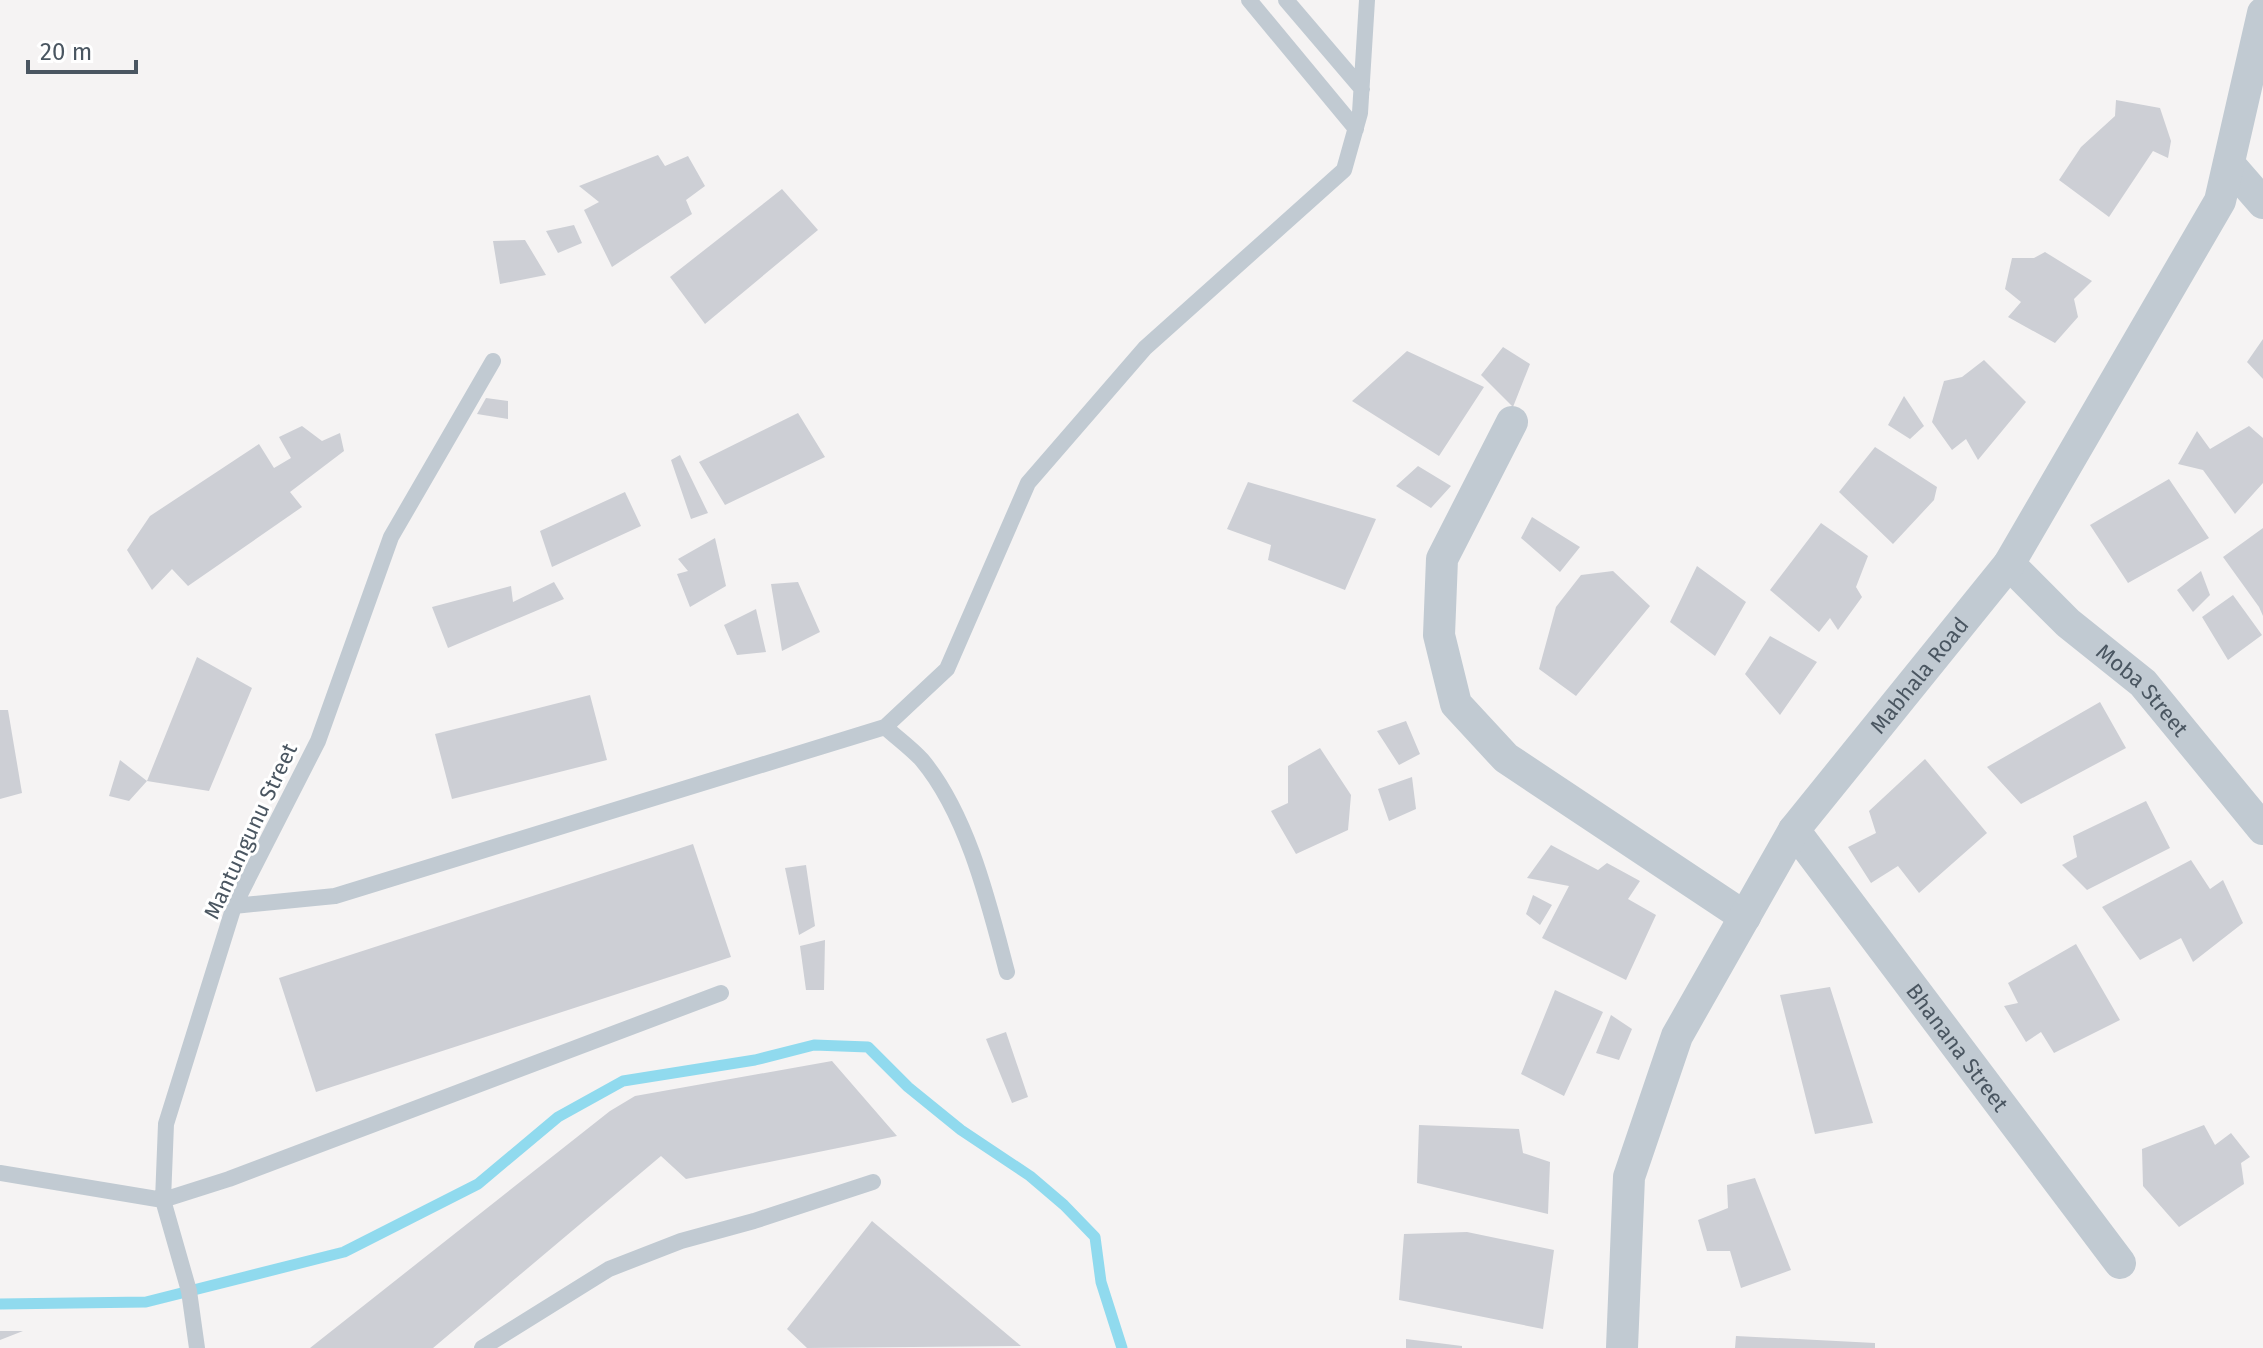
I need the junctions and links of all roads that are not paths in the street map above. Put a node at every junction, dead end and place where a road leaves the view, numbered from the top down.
1 (1249, 0) edge
2 (1286, 0) edge
3 (1367, 0) edge
4 (2263, 13) edge
5 (1362, 89) junction
6 (1356, 129) junction
7 (2229, 164) junction
8 (2263, 203) edge
9 (493, 361) dead end
10 (1512, 422) dead end
11 (2009, 564) junction
12 (885, 727) junction
13 (2263, 829) edge
14 (1794, 830) junction
15 (234, 906) junction
16 (1745, 917) junction
17 (1007, 972) dead end
18 (721, 993) dead end
19 (0, 1173) edge
20 (873, 1182) dead end
21 (163, 1200) junction
22 (2120, 1263) dead end
23 (197, 1348) edge
24 (482, 1348) edge
25 (1622, 1348) edge

1 - 6 lane
2 - 5 lane
3 - 5 lane
4 - 7 street, Mabhala Road
5 - 6 lane
6 - 12 lane
7 - 8 street
7 - 11 street, Mabhala Road
9 - 15 lane, Mantungunu Street
10 - 16 street
11 - 13 street, Moba Street
11 - 14 street, Mabhala Road
12 - 15 lane
12 - 17 lane
14 - 16 street, Mabhala Road
14 - 22 street, Bhanana Street
15 - 21 lane, Mantungunu Street
16 - 25 street, Mabhala Road
18 - 21 lane
19 - 21 lane
20 - 24 lane
21 - 23 lane, Mantungunu Street

